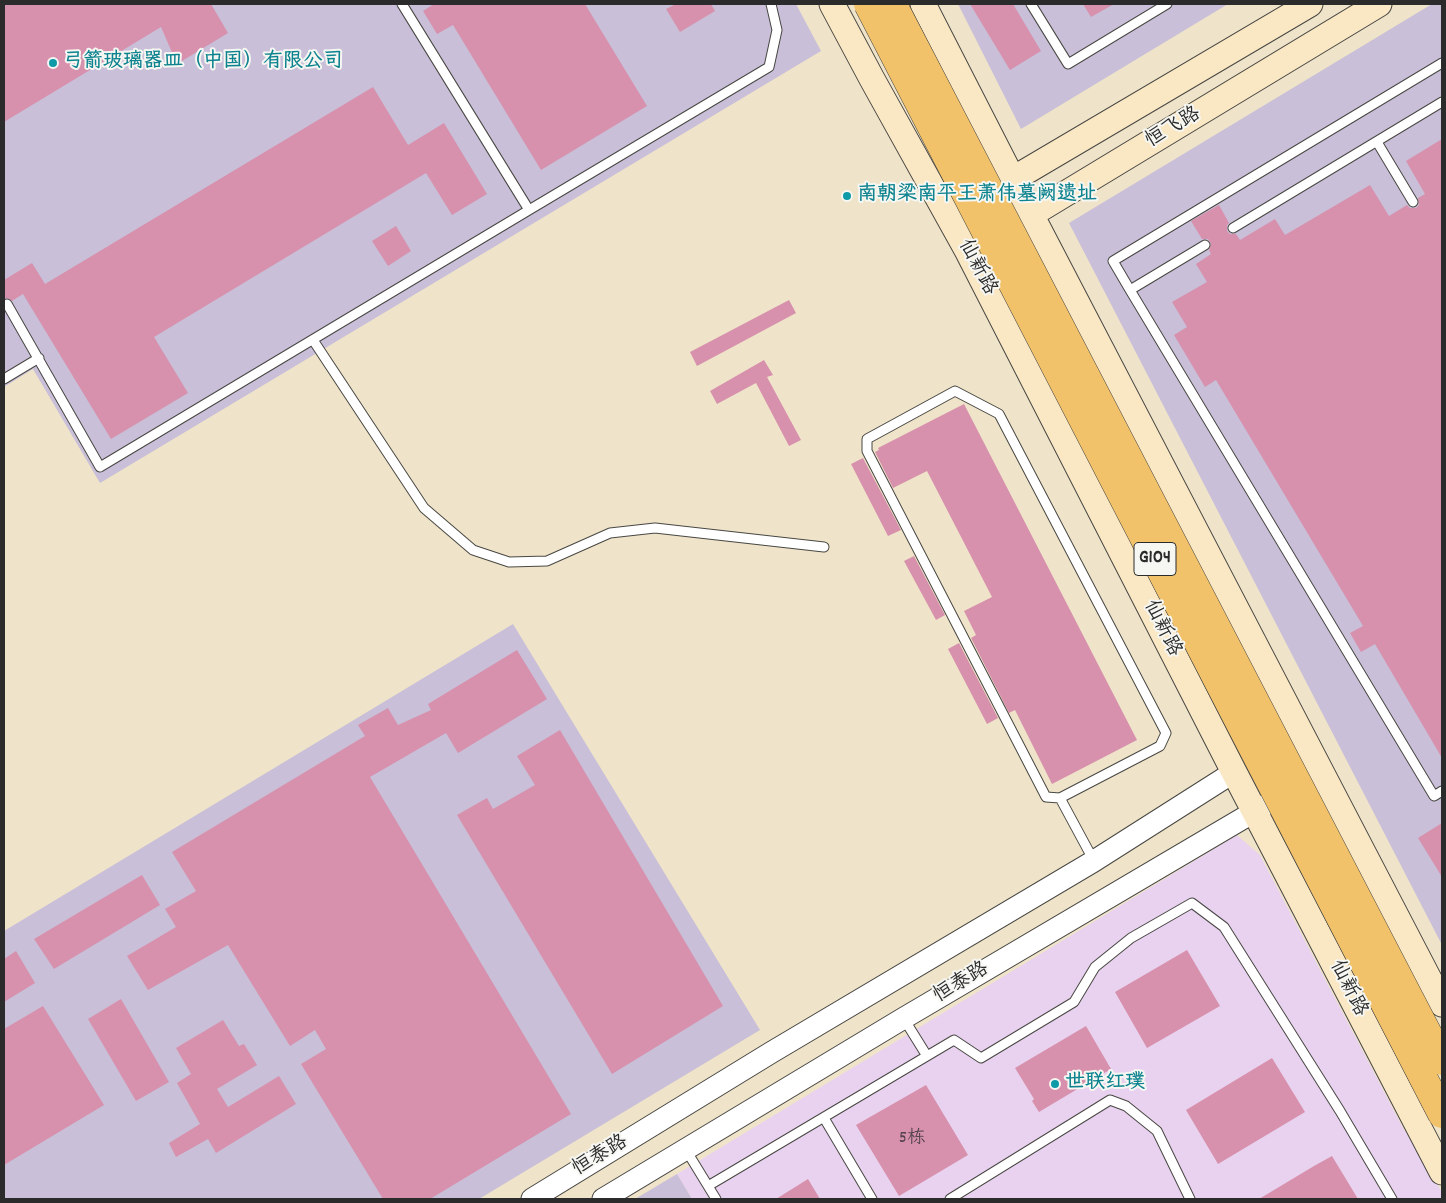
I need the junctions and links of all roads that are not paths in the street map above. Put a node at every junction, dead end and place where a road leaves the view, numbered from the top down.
1 (402, 4) edge
2 (771, 4) edge
3 (880, 4) edge
4 (923, 4) edge
5 (1031, 4) edge
6 (1167, 4) edge
7 (1310, 4) edge
8 (1379, 4) edge
9 (833, 5) edge
10 (1442, 63) edge
11 (1442, 102) edge
12 (1377, 142) junction
13 (1013, 180) junction
14 (1412, 202) dead end
15 (529, 210) junction
16 (1031, 215) junction
17 (948, 216) junction
18 (1233, 228) dead end
19 (1205, 245) dead end
20 (968, 252) junction
21 (1130, 290) junction
22 (7, 304) dead end
23 (313, 340) junction
24 (39, 358) junction
25 (4, 379) edge
26 (824, 547) dead end
27 (1234, 772) junction
28 (1322, 772) junction
29 (1442, 791) edge
30 (1060, 798) junction
31 (1255, 811) junction
32 (1094, 861) junction
33 (1442, 1004) edge
34 (904, 1018) junction
35 (927, 1056) junction
36 (1442, 1061) edge
37 (1442, 1114) edge
38 (824, 1118) junction
39 (1432, 1129) edge
40 (686, 1150) junction
41 (1442, 1172) edge
42 (708, 1186) junction
43 (532, 1199) edge
44 (603, 1199) edge
45 (716, 1199) edge
46 (872, 1199) edge
47 (950, 1199) edge
48 (1190, 1199) edge
49 (1392, 1199) edge

1 - 15 lane
2 - 15 lane
3 - 36 main road, 仙新路, bridge
3 - 37 main road, 仙新路 / G104, bridge
4 - 13 main road
5 - 6 lane
7 - 13 main road, 恒飞路
8 - 16 main road, 恒飞路
9 - 17 main road, 仙新路
10 - 21 lane
11 - 12 lane
12 - 14 lane
12 - 18 lane
13 - 16 main road
13 - 17 main road, 恒飞路
15 - 23 lane
16 - 20 main road, 恒飞路
16 - 28 main road
17 - 20 main road, 仙新路
19 - 21 lane
20 - 27 main road, 仙新路
21 - 29 lane
22 - 24 lane
23 - 24 lane
23 - 26 lane
24 - 25 lane
27 - 31 main road, 仙新路
27 - 32 street, 恒泰路
28 - 31 street, 恒泰路
28 - 33 main road
30 - 30 lane
30 - 32 lane
31 - 34 street, 恒泰路
31 - 39 main road, 仙新路
32 - 43 street, 恒泰路
34 - 35 lane
34 - 40 street, 恒泰路
35 - 38 lane
35 - 49 lane
38 - 42 lane
38 - 46 lane
39 - 41 main road, 仙新路
40 - 42 lane
40 - 44 street, 恒泰路
42 - 45 lane
47 - 48 lane

